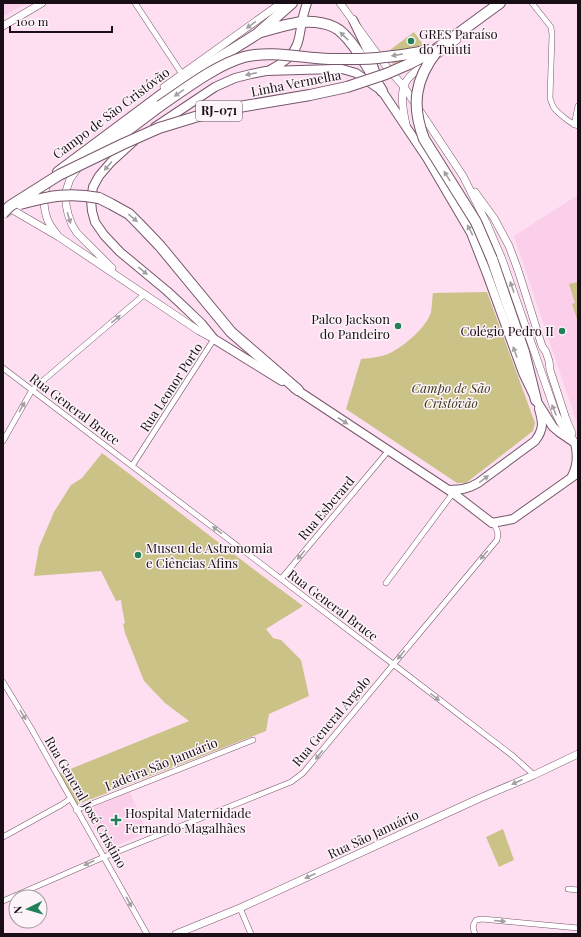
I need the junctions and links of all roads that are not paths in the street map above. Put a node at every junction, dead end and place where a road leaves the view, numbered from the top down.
1 (42, 3) edge
2 (135, 3) edge
3 (292, 3) edge
4 (307, 3) edge
5 (340, 3) edge
6 (500, 3) edge
7 (507, 3) edge
8 (532, 3) edge
9 (278, 4) edge
10 (353, 20) junction
11 (302, 22) junction
12 (3, 26) edge
13 (257, 34) junction
14 (438, 48) junction
15 (266, 71) junction
16 (182, 74) junction
17 (404, 87) junction
18 (382, 91) junction
19 (578, 106) edge
20 (576, 126) edge
21 (407, 128) junction
22 (78, 168) joint
23 (58, 172) junction
24 (463, 176) junction
25 (6, 208) edge
26 (3, 217) edge
27 (59, 237) junction
28 (121, 278) junction
29 (145, 294) junction
30 (214, 339) junction
31 (3, 368) edge
32 (32, 390) junction
33 (298, 390) junction
34 (536, 400) junction
35 (3, 441) edge
36 (577, 444) edge
37 (389, 450) junction
38 (132, 466) junction
39 (575, 475) edge
40 (450, 491) junction
41 (492, 523) junction
42 (281, 579) junction
43 (386, 583) dead end
44 (393, 664) junction
45 (3, 682) edge
46 (253, 740) dead end
47 (578, 754) edge
48 (534, 775) junction
49 (70, 799) junction
50 (76, 810) junction
51 (3, 837) edge
52 (104, 857) junction
53 (568, 889) dead end
54 (578, 890) edge
55 (3, 901) edge
56 (240, 908) junction
57 (578, 928) edge
58 (147, 934) edge
59 (176, 934) edge
60 (251, 934) edge
61 (475, 934) edge

1 - 12 street
2 - 16 street
3 - 13 highway
4 - 11 main road
5 - 10 street
6 - 14 highway, Linha Vermelha / RJ-071
7 - 17 street
8 - 20 street
9 -> 16 street, Campo de São Cristóvão
10 - 17 street
10 - 18 main road
11 - 13 highway
11 - 15 main road
18 -> 11 highway
13 - 23 highway
14 -> 22 highway, bridge
14 - 23 highway, Linha Vermelha / RJ-071, bridge
14 - 25 highway, Linha Vermelha / RJ-071, bridge
34 -> 14 highway, bridge
15 - 18 main road, Campo de São Cristóvão
15 -> 30 main road, Campo de São Cristóvão
16 - 27 street, Campo de São Cristóvão
17 - 21 street
17 - 24 street
18 - 21 main road, Campo de São Cristóvão
19 - 20 street
34 -> 21 main road, Campo de São Cristóvão
22 -> 28 street, Campo de São Cristóvão
23 - 25 highway, Linha Vermelha / RJ-071, bridge
36 -> 24 street
24 - 36 street
25 - 26 street
25 - 27 street
25 -> 33 highway, bridge
27 - 28 street, Campo de São Cristóvão
28 - 29 street, Campo de São Cristóvão
29 - 30 street, Campo de São Cristóvão
32 -> 29 street
30 - 33 main road, Campo de São Cristóvão
30 - 38 street, Rua Leonor Porto
31 - 32 street, Rua General Bruce
35 -> 32 street
32 - 38 street, Rua General Bruce
33 -> 37 main road, Campo de São Cristóvão
34 - 36 main road, Campo de São Cristóvão
40 -> 34 main road, Campo de São Cristóvão
36 - 39 main road
37 - 40 main road, Campo de São Cristóvão
37 -> 42 street, Rua Esberard
42 -> 38 street, Rua General Bruce
39 - 41 main road
40 - 41 main road, Campo de São Cristóvão
40 - 43 street
41 -> 44 street, Rua General Argolo
42 - 44 street, Rua General Bruce
44 -> 48 street, Rua General Bruce
44 -> 52 street, Rua General Argolo
45 -> 49 street, Rua General José Cristino
46 - 50 street, Ladeira São Januário
47 - 48 street, Rua São Januário
48 -> 56 street, Rua São Januário
49 - 50 street, Rua General José Cristino
49 - 51 street
50 - 52 street, Rua General José Cristino
52 -> 55 street, Rua General Argolo
52 -> 58 street, Rua General José Cristino
53 - 54 street
56 - 59 street, Rua São Januário
56 - 60 street
61 -> 57 street

